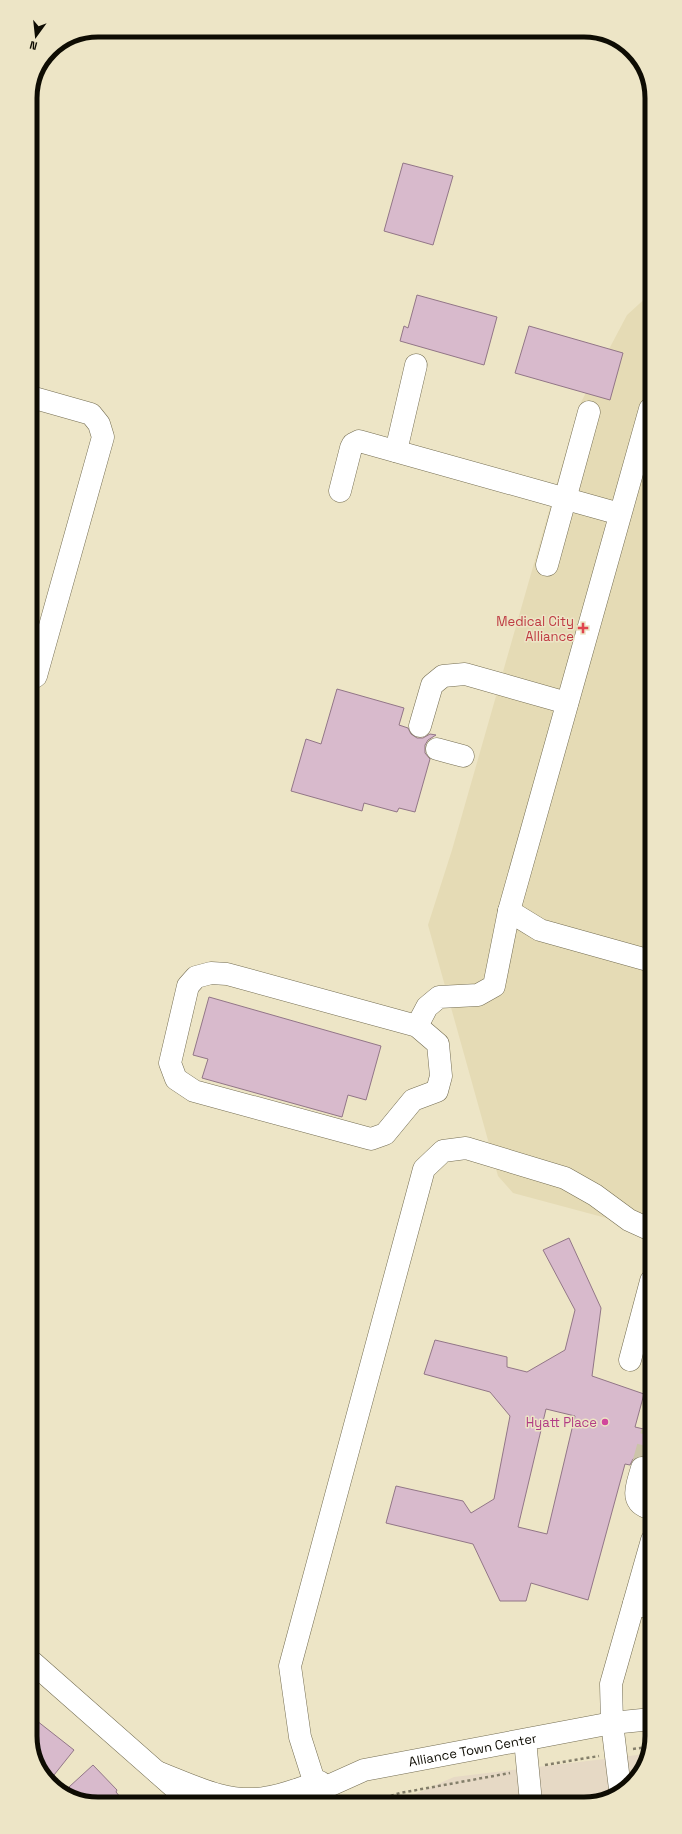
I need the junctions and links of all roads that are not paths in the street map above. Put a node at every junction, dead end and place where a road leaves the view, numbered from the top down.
1 (416, 365) dead end
2 (37, 399) edge
3 (589, 412) dead end
4 (645, 426) edge
5 (396, 451) junction
6 (340, 491) dead end
7 (566, 498) junction
8 (620, 514) junction
9 (547, 565) dead end
10 (37, 672) edge
11 (567, 703) junction
12 (420, 726) dead end
13 (437, 748) dead end
14 (463, 756) dead end
15 (509, 911) junction
16 (645, 959) edge
17 (417, 1026) junction
18 (645, 1227) edge
19 (645, 1304) edge
20 (630, 1360) dead end
21 (642, 1468) tunnel mouth
22 (645, 1507) edge
23 (645, 1591) edge
24 (643, 1606) edge
25 (37, 1666) edge
26 (645, 1720) edge
27 (612, 1723) junction
28 (525, 1740) junction
29 (364, 1770) junction
30 (157, 1772) junction
31 (316, 1784) junction
32 (620, 1786) edge
33 (183, 1797) edge
34 (226, 1797) edge
35 (268, 1797) edge
36 (309, 1797) edge
37 (531, 1797) edge

1 - 5 street
2 - 10 street
3 - 7 street
4 - 8 street
5 - 6 street
5 - 7 street
7 - 8 street
7 - 9 street
8 - 11 street
11 - 12 street
11 - 15 street
13 - 14 street
15 - 16 street
15 - 17 street
17 - 17 street
18 - 31 street
19 - 20 street
21 - 22 street
23 - 24 street
24 - 27 street
25 - 30 street
26 - 27 street, Alliance Town Center
27 - 28 street, Alliance Town Center
27 - 32 street
28 - 29 street, Alliance Town Center
28 - 37 street
29 - 31 street
29 - 36 street, Alliance Town Center
30 - 33 street
30 - 34 street
31 - 35 street

